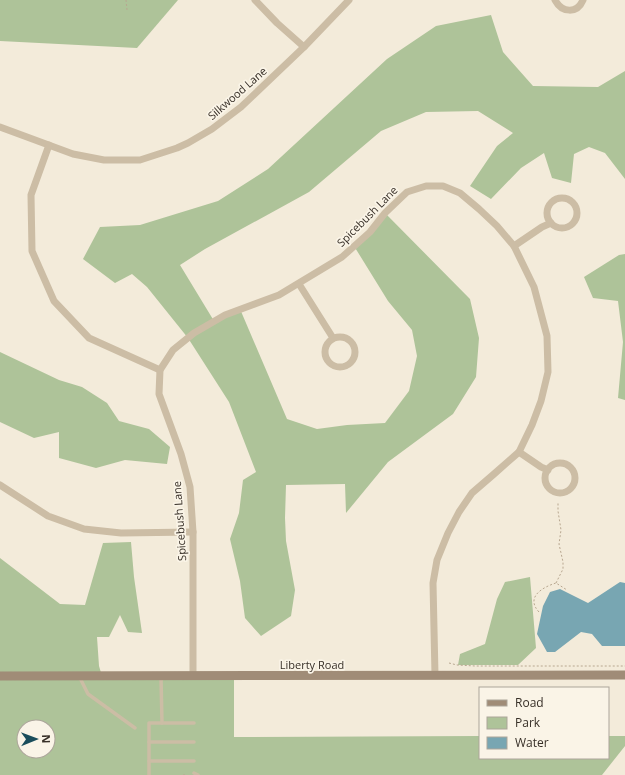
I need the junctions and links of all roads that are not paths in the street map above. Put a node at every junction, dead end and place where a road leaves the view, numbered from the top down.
1 (255, 0) edge
2 (349, 0) edge
3 (555, 0) edge
4 (583, 0) edge
5 (304, 47) junction
6 (0, 127) edge
7 (49, 145) junction
8 (550, 223) junction
9 (514, 246) junction
10 (299, 284) junction
11 (333, 338) junction
12 (160, 370) junction
13 (519, 452) junction
14 (548, 470) junction
15 (0, 485) edge
16 (193, 532) junction
17 (435, 675) junction
18 (625, 675) edge
19 (0, 676) edge
20 (79, 676) junction
21 (161, 676) junction
22 (193, 676) junction
23 (162, 723) junction
24 (194, 723) dead end
25 (135, 728) dead end
26 (149, 742) junction
27 (194, 742) dead end
28 (149, 761) junction
29 (194, 761) dead end
30 (150, 775) edge

1 - 5 street
2 - 5 street, Silkwood Lane
3 - 4 street
5 - 7 street, Silkwood Lane
6 - 7 street, Silkwood Lane
7 - 12 street
8 - 8 street
8 - 9 street
9 - 10 street, Spicebush Lane
9 - 13 street, Spicebush Lane
10 - 11 street
10 - 12 street, Spicebush Lane
11 - 11 street
12 - 16 street, Spicebush Lane
13 - 14 street
13 - 17 street, Spicebush Lane
14 - 14 street
15 - 16 street
16 - 22 street, Spicebush Lane
17 - 18 street, Liberty Road
17 - 22 street, Liberty Road
19 - 20 street, Liberty Road
20 - 21 street, Liberty Road
20 - 25 lane
21 - 22 street, Liberty Road
21 - 23 lane
23 - 24 lane
23 - 26 lane
26 - 27 lane
26 - 28 lane
28 - 29 lane
28 - 30 lane

